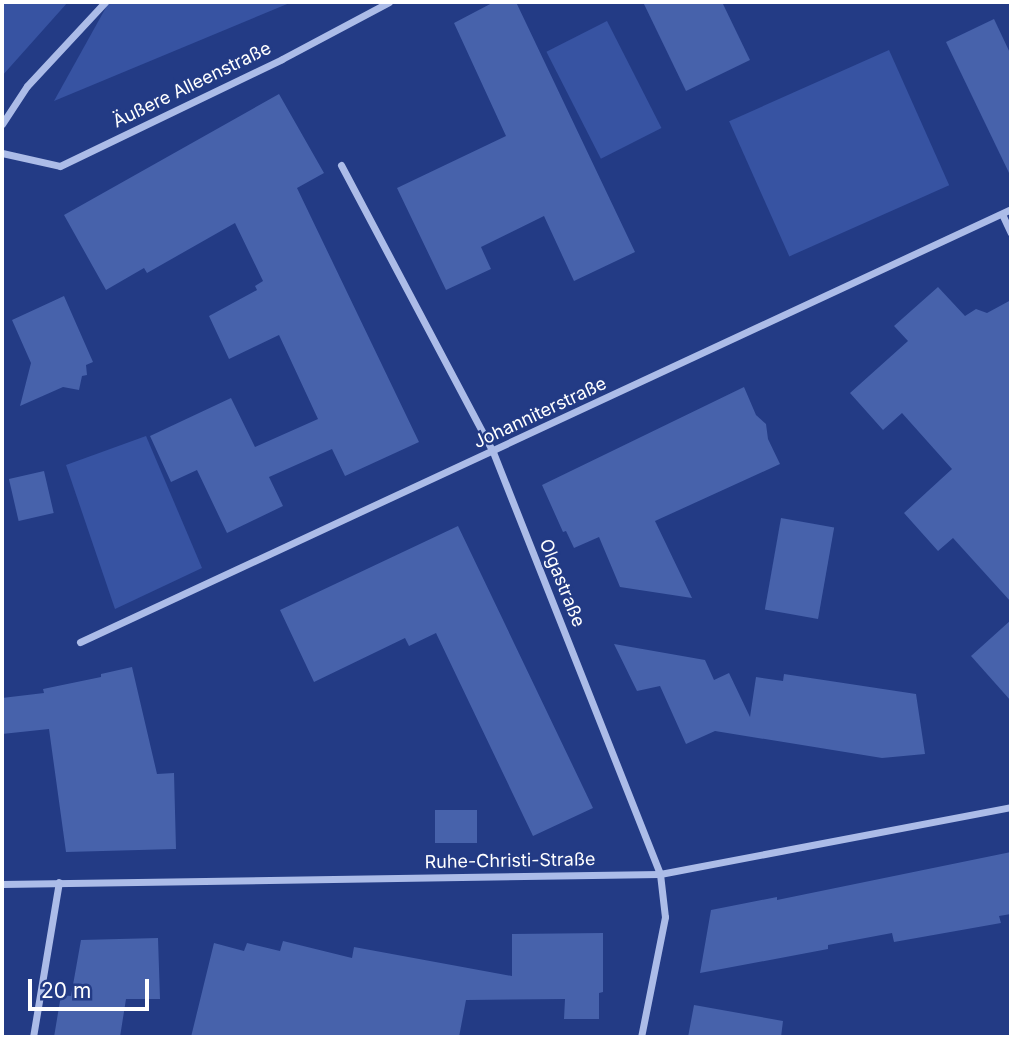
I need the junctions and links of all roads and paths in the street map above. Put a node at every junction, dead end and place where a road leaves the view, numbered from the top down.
1 (105, 2) edge
2 (389, 2) edge
3 (2, 124) edge
4 (2, 153) edge
5 (341, 165) dead end
6 (1011, 209) edge
7 (1002, 214) junction
8 (1011, 233) edge
9 (493, 452) junction
10 (80, 642) dead end
11 (1011, 807) edge
12 (660, 874) junction
13 (59, 882) junction
14 (2, 884) edge
15 (33, 1037) edge
16 (641, 1037) edge

1 - 3 street
2 - 4 street, Äußere Alleenstraße
5 - 9 street, Olgastraße
6 - 7 street, Johanniterstraße
7 - 8 street
7 - 9 street, Johanniterstraße
9 - 10 street, Johanniterstraße
9 - 12 street, Olgastraße
11 - 12 street, Ruhe-Christi-Straße
12 - 13 street, Ruhe-Christi-Straße
12 - 16 street, Olgastraße
13 - 14 street, Ruhe-Christi-Straße
13 - 15 street

